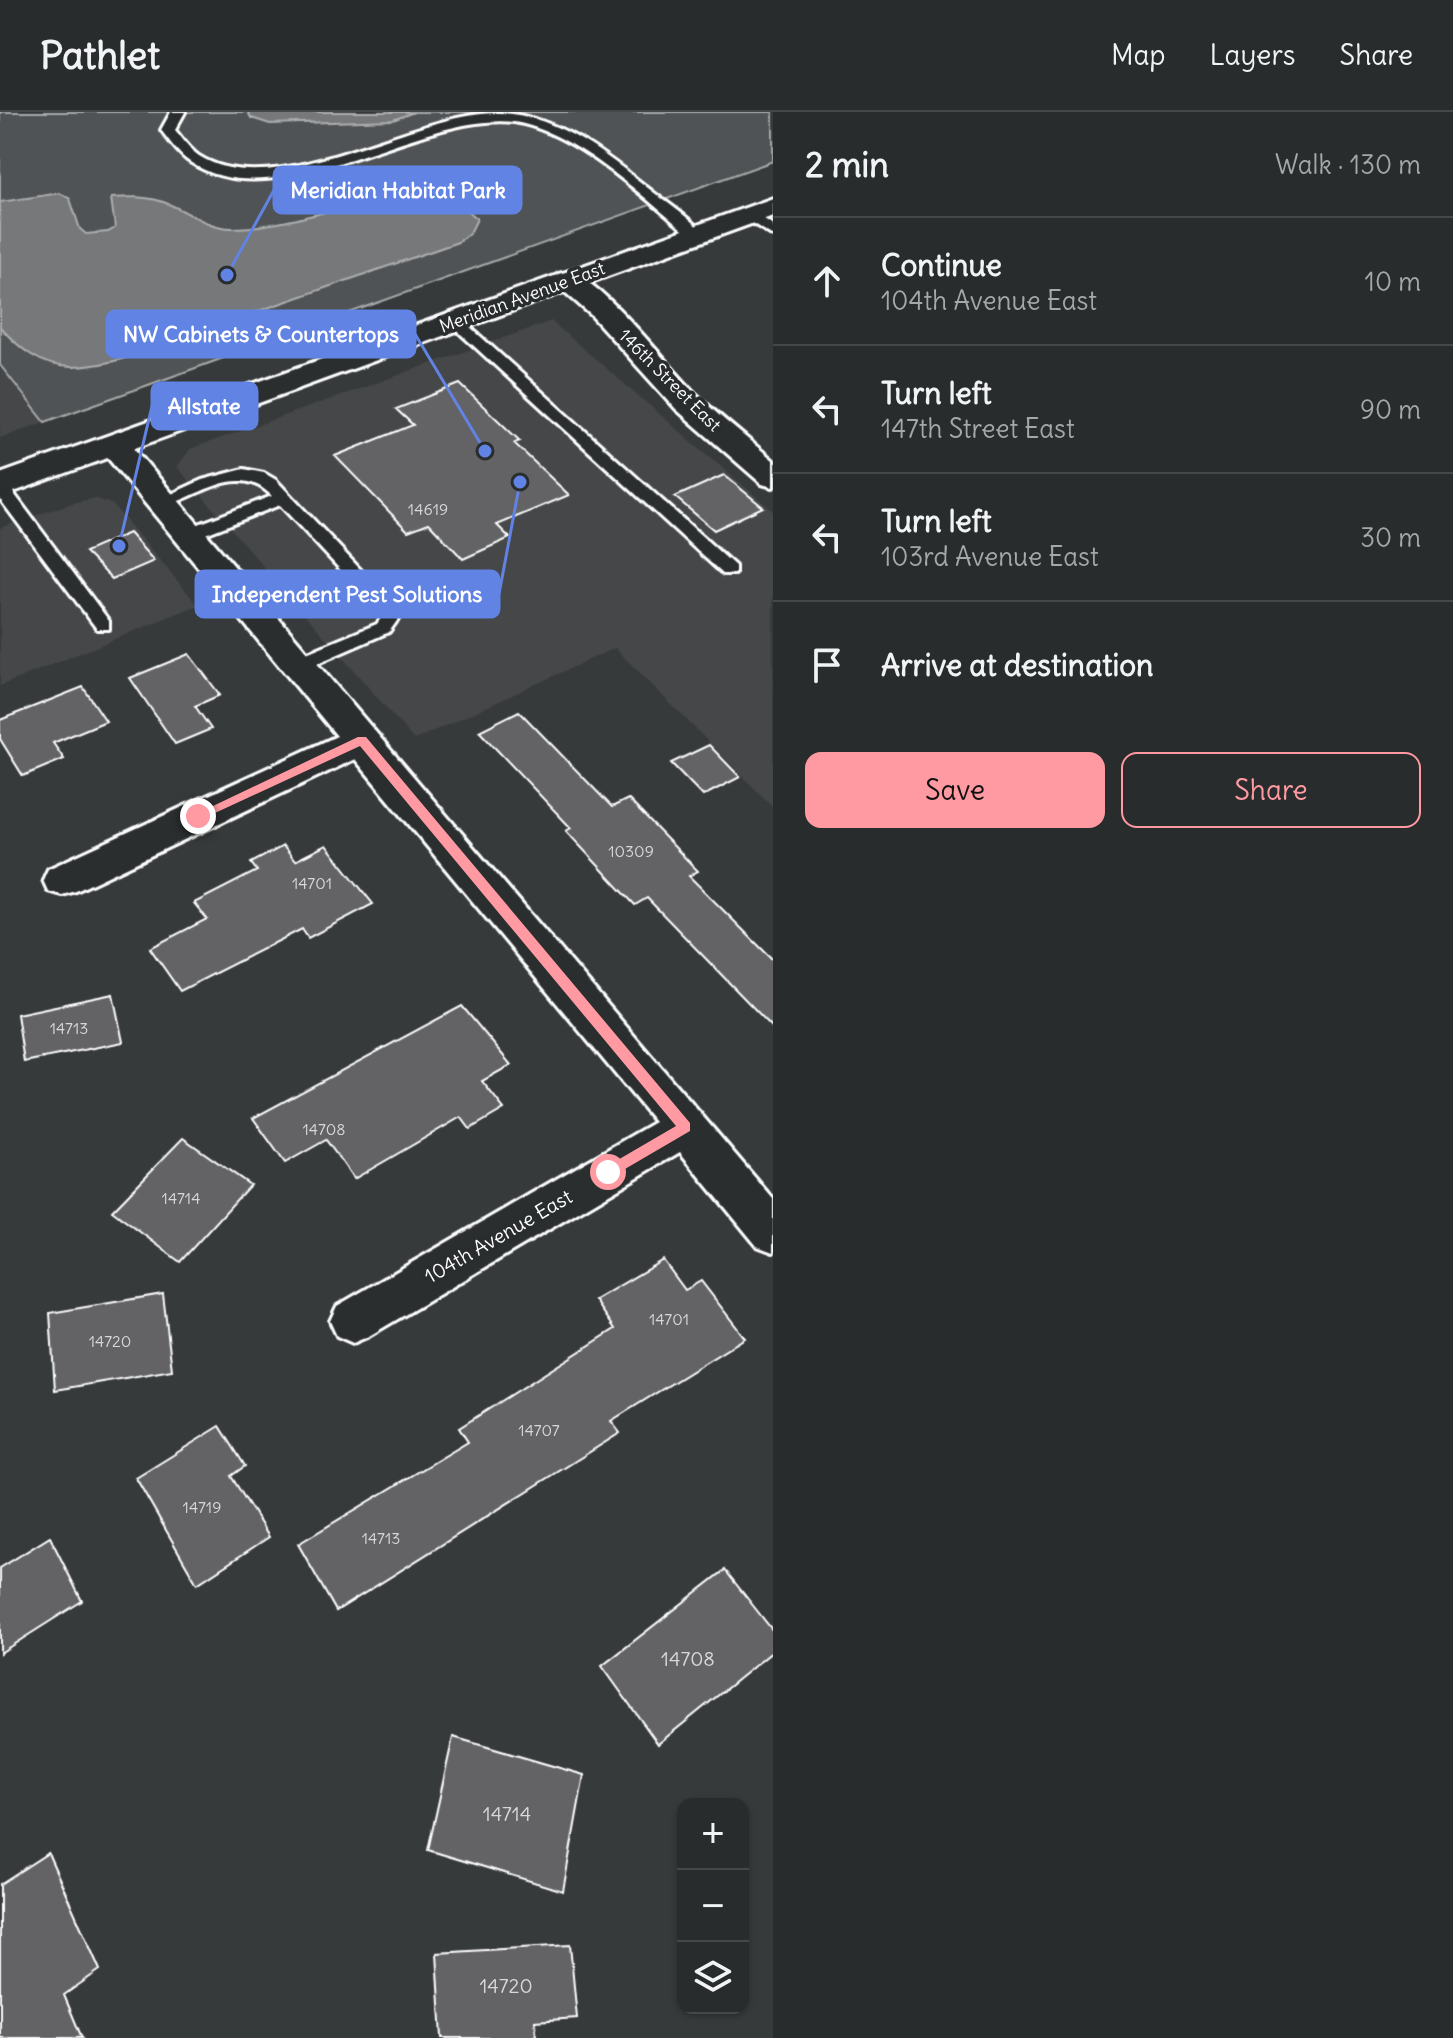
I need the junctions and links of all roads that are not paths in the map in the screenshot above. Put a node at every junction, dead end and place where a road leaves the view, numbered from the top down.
1 (178, 112) edge
2 (765, 218) edge
3 (697, 234) junction
4 (568, 280) junction
5 (455, 321) junction
6 (114, 445) junction
7 (773, 477) edge
8 (0, 486) edge
9 (283, 498) junction
10 (162, 502) junction
11 (189, 534) junction
12 (729, 570) dead end
13 (103, 625) dead end
14 (298, 664) junction
15 (362, 740) junction
16 (62, 880) dead end
17 (685, 1127) junction
18 (773, 1232) edge
19 (353, 1321) dead end

1 - 3 lane
2 - 3 main road, Meridian Avenue East
3 - 4 main road, Meridian Avenue East
4 - 5 main road, Meridian Avenue East
4 - 7 street, 146th Street East
5 - 6 main road, Meridian Avenue East
5 - 12 lane
6 - 8 main road, Meridian Avenue East
6 - 10 street
8 - 13 lane
9 - 10 lane
9 - 11 lane
9 - 14 lane
10 - 11 street
11 - 14 street
14 - 15 street
15 - 16 street
15 - 17 street
17 - 18 street
17 - 19 street, 104th Avenue East

